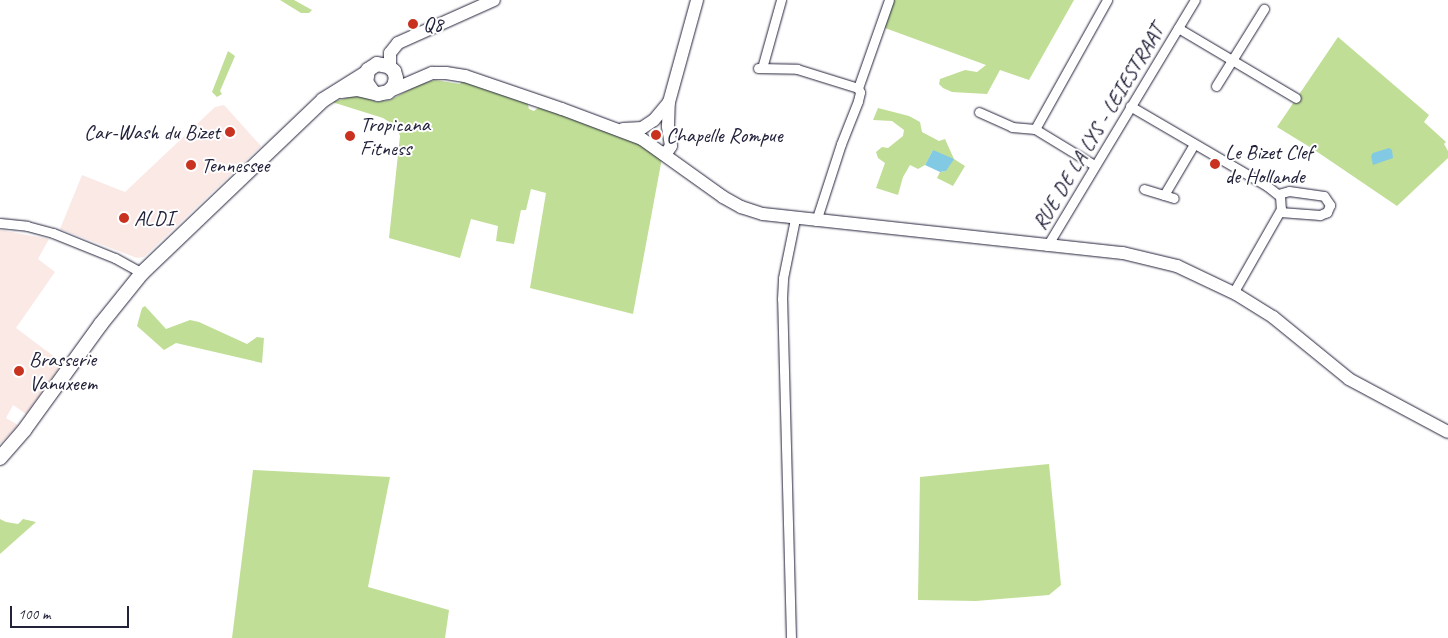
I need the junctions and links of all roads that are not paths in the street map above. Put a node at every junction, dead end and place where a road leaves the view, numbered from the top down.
1 (494, 0) edge
2 (697, 0) edge
3 (781, 0) edge
4 (889, 0) edge
5 (1107, 0) edge
6 (1192, 1) edge
7 (1264, 9) dead end
8 (1178, 28) junction
9 (403, 40) junction
10 (1232, 61) junction
11 (369, 69) junction
12 (392, 69) junction
13 (425, 75) junction
14 (1216, 86) dead end
15 (858, 88) junction
16 (390, 91) junction
17 (373, 92) junction
18 (330, 94) junction
19 (1296, 98) dead end
20 (669, 102) junction
21 (1130, 106) junction
22 (979, 112) dead end
23 (654, 120) junction
24 (668, 126) junction
25 (1035, 129) junction
26 (642, 134) junction
27 (1194, 144) junction
28 (666, 149) junction
29 (1094, 165) junction
30 (1144, 189) dead end
31 (1278, 194) junction
32 (1164, 195) junction
33 (1174, 198) dead end
34 (1280, 212) junction
35 (795, 219) junction
36 (816, 221) junction
37 (0, 223) edge
38 (1047, 246) junction
39 (142, 273) junction
40 (1233, 292) junction
41 (1448, 432) edge
42 (0, 458) edge
43 (791, 638) edge

1 - 9 street
2 - 20 street
3 - 15 street
4 - 15 street
5 - 25 street
6 - 8 street, RUE DE LA LYS - LEIESTRAAT
7 - 10 street
8 - 10 street
8 - 21 street, RUE DE LA LYS - LEIESTRAAT
9 - 11 street
9 - 12 street
10 - 14 street
10 - 19 street
11 - 12 main road
11 - 17 main road
11 - 18 main road
12 - 13 street
12 - 16 main road
13 - 16 street
13 - 26 street
15 - 36 street
16 - 17 main road
17 - 18 main road
18 - 39 main road
20 - 23 street
20 - 24 street
21 - 27 street
21 - 29 street, RUE DE LA LYS - LEIESTRAAT
22 - 25 street
23 - 24 street
23 - 26 street
24 - 28 street
25 - 29 street
26 - 28 street
27 - 31 street
27 - 32 street
28 - 35 street
29 - 38 street, RUE DE LA LYS - LEIESTRAAT
30 - 32 street
31 - 34 street
31 - 34 street
32 - 33 street
34 - 40 street
35 - 36 street
35 - 43 street
36 - 38 street
37 - 39 street
38 - 40 street
39 - 42 main road
40 - 41 street

